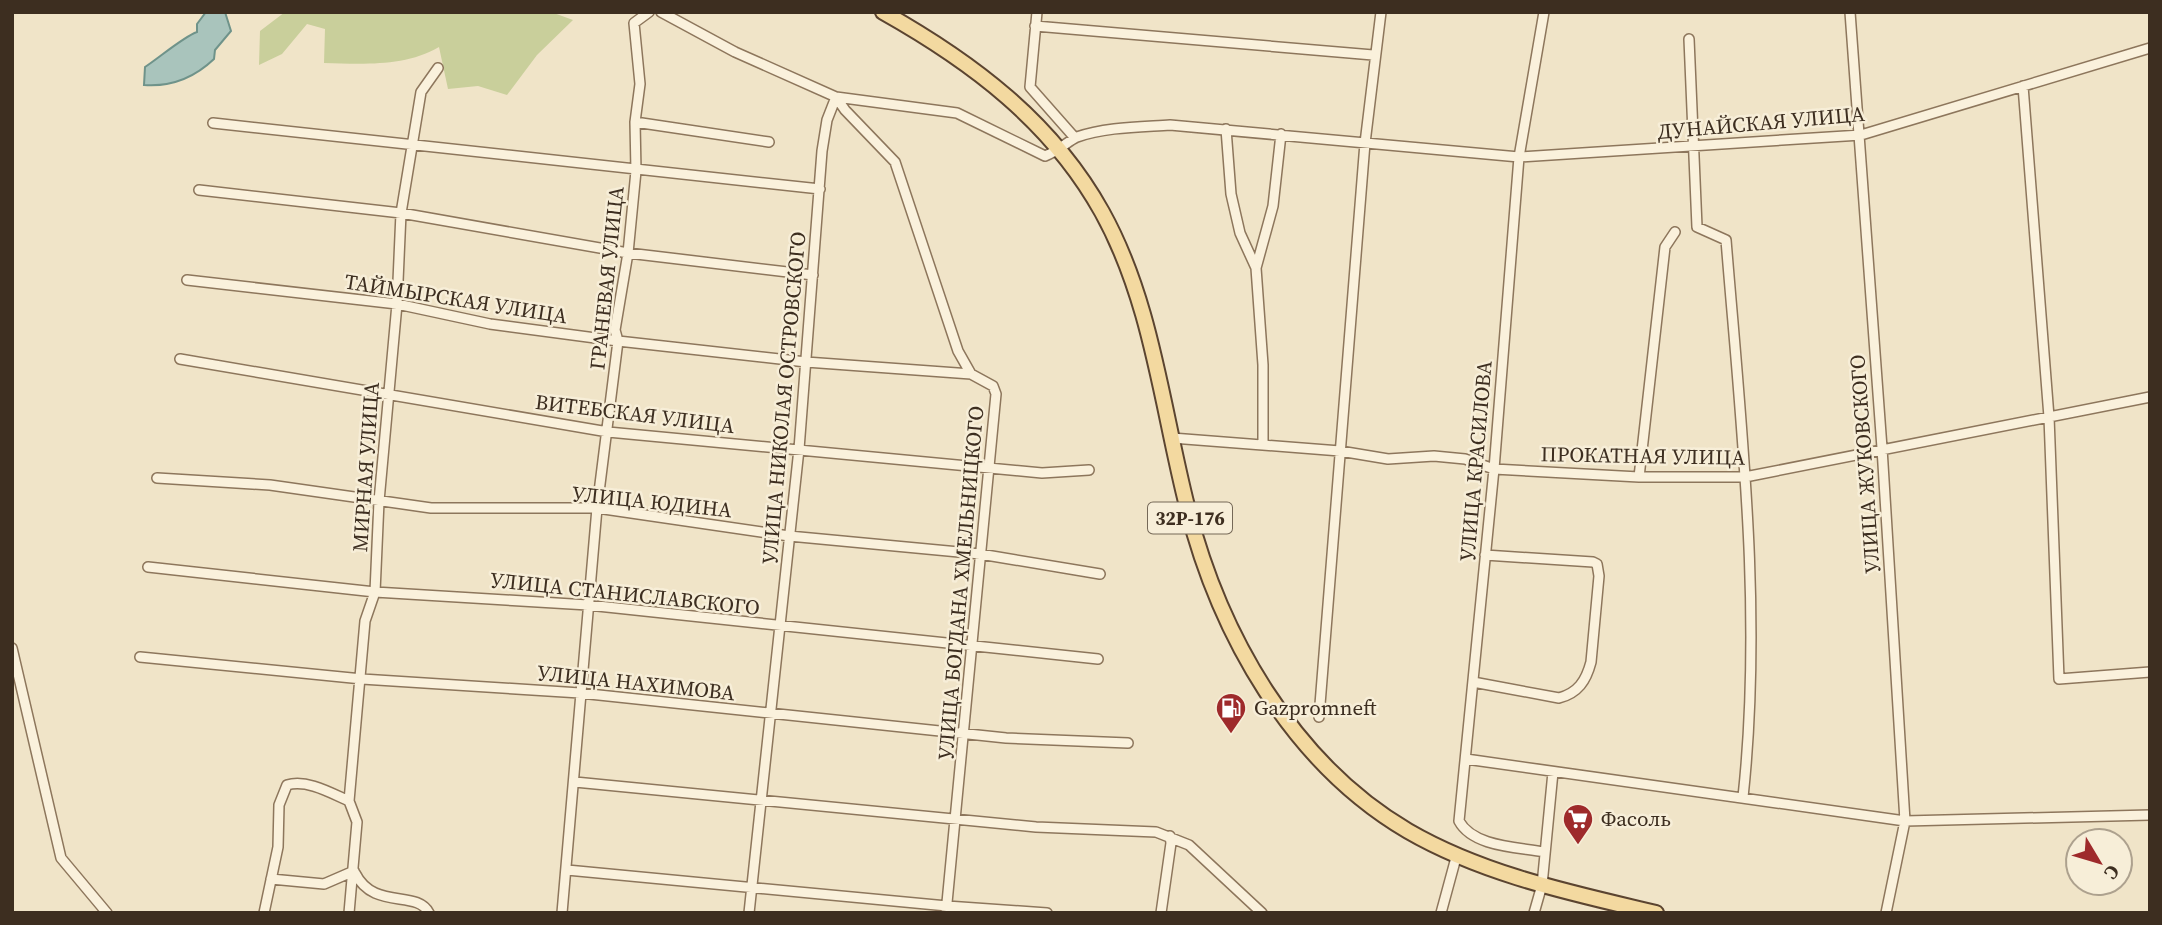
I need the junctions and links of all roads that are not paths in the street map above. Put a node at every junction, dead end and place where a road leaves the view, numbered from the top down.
1 (649, 12) edge
2 (661, 12) edge
3 (883, 12) edge
4 (1037, 12) edge
5 (1381, 12) edge
6 (1544, 12) edge
7 (1850, 12) edge
8 (1035, 26) junction
9 (1689, 39) dead end
10 (2150, 48) edge
11 (1373, 55) junction
12 (439, 68) dead end
13 (2022, 86) junction
14 (836, 97) junction
15 (635, 122) junction
16 (213, 123) dead end
17 (1226, 129) junction
18 (1281, 134) junction
19 (1861, 135) junction
20 (1075, 138) junction
21 (769, 142) dead end
22 (412, 143) junction
23 (1365, 143) junction
24 (1693, 148) junction
25 (1062, 150) junction
26 (1519, 157) junction
27 (636, 171) junction
28 (820, 189) junction
29 (199, 190) dead end
30 (401, 213) junction
31 (1675, 232) dead end
32 (628, 253) junction
33 (1256, 268) junction
34 (813, 275) junction
35 (187, 280) dead end
36 (397, 304) junction
37 (618, 341) junction
38 (180, 359) dead end
39 (806, 362) junction
40 (971, 374) junction
41 (388, 395) junction
42 (2150, 397) edge
43 (2049, 416) junction
44 (608, 432) junction
45 (1172, 438) junction
46 (1263, 445) junction
47 (1882, 448) junction
48 (799, 449) junction
49 (1340, 451) junction
50 (987, 468) junction
51 (1494, 469) junction
52 (1089, 470) dead end
53 (1639, 477) junction
54 (1745, 477) junction
55 (157, 478) dead end
56 (379, 501) junction
57 (597, 508) junction
58 (789, 536) junction
59 (981, 554) junction
60 (1485, 555) junction
61 (148, 567) dead end
62 (1100, 574) dead end
63 (375, 592) junction
64 (588, 605) junction
65 (779, 626) junction
66 (973, 644) junction
67 (12, 648) edge
68 (140, 657) dead end
69 (1098, 659) dead end
70 (2150, 672) edge
71 (362, 679) junction
72 (1473, 681) junction
73 (580, 693) junction
74 (770, 714) junction
75 (1319, 717) dead end
76 (964, 732) junction
77 (1128, 743) dead end
78 (1466, 759) junction
79 (1553, 772) junction
80 (575, 782) junction
81 (1743, 797) junction
82 (349, 801) junction
83 (762, 801) junction
84 (2150, 815) edge
85 (957, 818) junction
86 (1905, 821) junction
87 (1170, 836) junction
88 (1544, 852) junction
89 (1457, 855) junction
90 (567, 870) junction
91 (354, 871) junction
92 (271, 879) junction
93 (1542, 885) junction
94 (751, 888) junction
95 (946, 910) edge
96 (107, 913) edge
97 (264, 913) edge
98 (349, 913) edge
99 (429, 913) edge
100 (562, 913) edge
101 (749, 913) edge
102 (1047, 913) edge
103 (1161, 913) edge
104 (1262, 913) edge
105 (1441, 913) edge
106 (1534, 913) edge
107 (1656, 913) edge
108 (1886, 913) edge

1 - 15 street, ГРАНЕВАЯ УЛИЦА
2 - 14 street
3 - 25 main road, 32Р-176
4 - 8 street
5 - 11 street
6 - 26 street, УЛИЦА КРАСИЛОВА
7 - 19 street, УЛИЦА ЖУКОВСКОГО
8 - 11 street
8 - 20 street
9 - 24 street
10 - 13 street, ДУНАЙСКАЯ УЛИЦА
11 - 23 street
12 - 22 street, МИРНАЯ УЛИЦА
13 - 19 street, ДУНАЙСКАЯ УЛИЦА
13 - 43 street
14 - 25 street
14 - 28 street, УЛИЦА НИКОЛАЯ ОСТРОВСКОГО
14 - 40 street, УЛИЦА БОГДАНА ХМЕЛЬНИЦКОГО
15 - 21 street
15 - 27 street, ГРАНЕВАЯ УЛИЦА
16 - 22 street
17 - 18 street, ДУНАЙСКАЯ УЛИЦА
17 - 20 street, ДУНАЙСКАЯ УЛИЦА
17 - 33 street
18 - 23 street, ДУНАЙСКАЯ УЛИЦА
18 - 33 street
19 - 24 street, ДУНАЙСКАЯ УЛИЦА
19 - 47 street, УЛИЦА ЖУКОВСКОГО
20 - 25 street
22 - 27 street
22 - 30 street, МИРНАЯ УЛИЦА
23 - 26 street, ДУНАЙСКАЯ УЛИЦА
23 - 49 street
24 - 26 street, ДУНАЙСКАЯ УЛИЦА
24 - 54 street
25 - 45 main road, 32Р-176
26 - 51 street, УЛИЦА КРАСИЛОВА
27 - 28 street
27 - 32 street, ГРАНЕВАЯ УЛИЦА
28 - 34 street, УЛИЦА НИКОЛАЯ ОСТРОВСКОГО
29 - 30 street
30 - 32 street
30 - 36 street, МИРНАЯ УЛИЦА
31 - 53 street
32 - 34 street
32 - 37 street, ГРАНЕВАЯ УЛИЦА
33 - 46 street
34 - 39 street, УЛИЦА НИКОЛАЯ ОСТРОВСКОГО
35 - 36 street, ТАЙМЫРСКАЯ УЛИЦА
36 - 37 street, ТАЙМЫРСКАЯ УЛИЦА
36 - 41 street, МИРНАЯ УЛИЦА
37 - 39 street, ТАЙМЫРСКАЯ УЛИЦА
37 - 44 street, ГРАНЕВАЯ УЛИЦА
38 - 41 street, ВИТЕБСКАЯ УЛИЦА
39 - 40 street, ТАЙМЫРСКАЯ УЛИЦА
39 - 48 street, УЛИЦА НИКОЛАЯ ОСТРОВСКОГО
40 - 50 street, УЛИЦА БОГДАНА ХМЕЛЬНИЦКОГО
41 - 44 street, ВИТЕБСКАЯ УЛИЦА
41 - 56 street, МИРНАЯ УЛИЦА
42 - 43 street, ПРОКАТНАЯ УЛИЦА
43 - 47 street, ПРОКАТНАЯ УЛИЦА
43 - 70 street
44 - 48 street, ВИТЕБСКАЯ УЛИЦА
44 - 57 street, ГРАНЕВАЯ УЛИЦА
45 - 46 street, ПРОКАТНАЯ УЛИЦА
45 - 89 main road, 32Р-176
46 - 49 street, ПРОКАТНАЯ УЛИЦА
47 - 54 street, ПРОКАТНАЯ УЛИЦА
47 - 86 street, УЛИЦА ЖУКОВСКОГО
48 - 50 street, ВИТЕБСКАЯ УЛИЦА
48 - 58 street, УЛИЦА НИКОЛАЯ ОСТРОВСКОГО
49 - 51 street, ПРОКАТНАЯ УЛИЦА
49 - 75 street
50 - 52 street, ВИТЕБСКАЯ УЛИЦА
50 - 59 street, УЛИЦА БОГДАНА ХМЕЛЬНИЦКОГО
51 - 53 street, ПРОКАТНАЯ УЛИЦА
51 - 60 street, УЛИЦА КРАСИЛОВА
53 - 54 street, ПРОКАТНАЯ УЛИЦА
54 - 81 street
55 - 56 street, УЛИЦА ЮДИНА
56 - 57 street, УЛИЦА ЮДИНА
56 - 63 street, МИРНАЯ УЛИЦА
57 - 58 street, УЛИЦА ЮДИНА
57 - 64 street, ГРАНЕВАЯ УЛИЦА
58 - 59 street, УЛИЦА ЮДИНА
58 - 65 street, УЛИЦА НИКОЛАЯ ОСТРОВСКОГО
59 - 62 street, УЛИЦА ЮДИНА
59 - 66 street, УЛИЦА БОГДАНА ХМЕЛЬНИЦКОГО
60 - 72 street, УЛИЦА КРАСИЛОВА
60 - 72 street
61 - 63 street, УЛИЦА СТАНИСЛАВСКОГО
63 - 64 street, УЛИЦА СТАНИСЛАВСКОГО
63 - 71 street, МИРНАЯ УЛИЦА
64 - 65 street, УЛИЦА СТАНИСЛАВСКОГО
64 - 73 street, ГРАНЕВАЯ УЛИЦА
65 - 66 street, УЛИЦА СТАНИСЛАВСКОГО
65 - 74 street, УЛИЦА НИКОЛАЯ ОСТРОВСКОГО
66 - 69 street, УЛИЦА СТАНИСЛАВСКОГО
66 - 76 street, УЛИЦА БОГДАНА ХМЕЛЬНИЦКОГО
67 - 96 street
68 - 71 street, УЛИЦА НАХИМОВА
71 - 73 street, УЛИЦА НАХИМОВА
71 - 82 street, МИРНАЯ УЛИЦА
72 - 78 street, УЛИЦА КРАСИЛОВА
73 - 74 street, УЛИЦА НАХИМОВА
73 - 80 street, ГРАНЕВАЯ УЛИЦА
74 - 76 street, УЛИЦА НАХИМОВА
74 - 83 street, УЛИЦА НИКОЛАЯ ОСТРОВСКОГО
76 - 77 street, УЛИЦА НАХИМОВА
76 - 85 street, УЛИЦА БОГДАНА ХМЕЛЬНИЦКОГО
78 - 79 street
78 - 88 street, УЛИЦА КРАСИЛОВА
79 - 81 street
79 - 88 street
80 - 83 street
80 - 90 street, ГРАНЕВАЯ УЛИЦА
81 - 86 street
82 - 91 street, МИРНАЯ УЛИЦА
82 - 92 street
83 - 85 street
83 - 94 street, УЛИЦА НИКОЛАЯ ОСТРОВСКОГО
84 - 86 street
85 - 87 street
85 - 95 street, УЛИЦА БОГДАНА ХМЕЛЬНИЦКОГО
86 - 108 street, УЛИЦА ЖУКОВСКОГО
87 - 103 street
87 - 104 street
88 - 93 street
89 - 93 main road, 32Р-176
89 - 105 street
90 - 94 street
90 - 100 street, ГРАНЕВАЯ УЛИЦА
91 - 92 street
91 - 98 street, МИРНАЯ УЛИЦА
91 - 99 street
92 - 97 street
93 - 106 street
93 - 107 main road, 32Р-176
94 - 95 street
94 - 101 street, УЛИЦА НИКОЛАЯ ОСТРОВСКОГО
95 - 102 street

